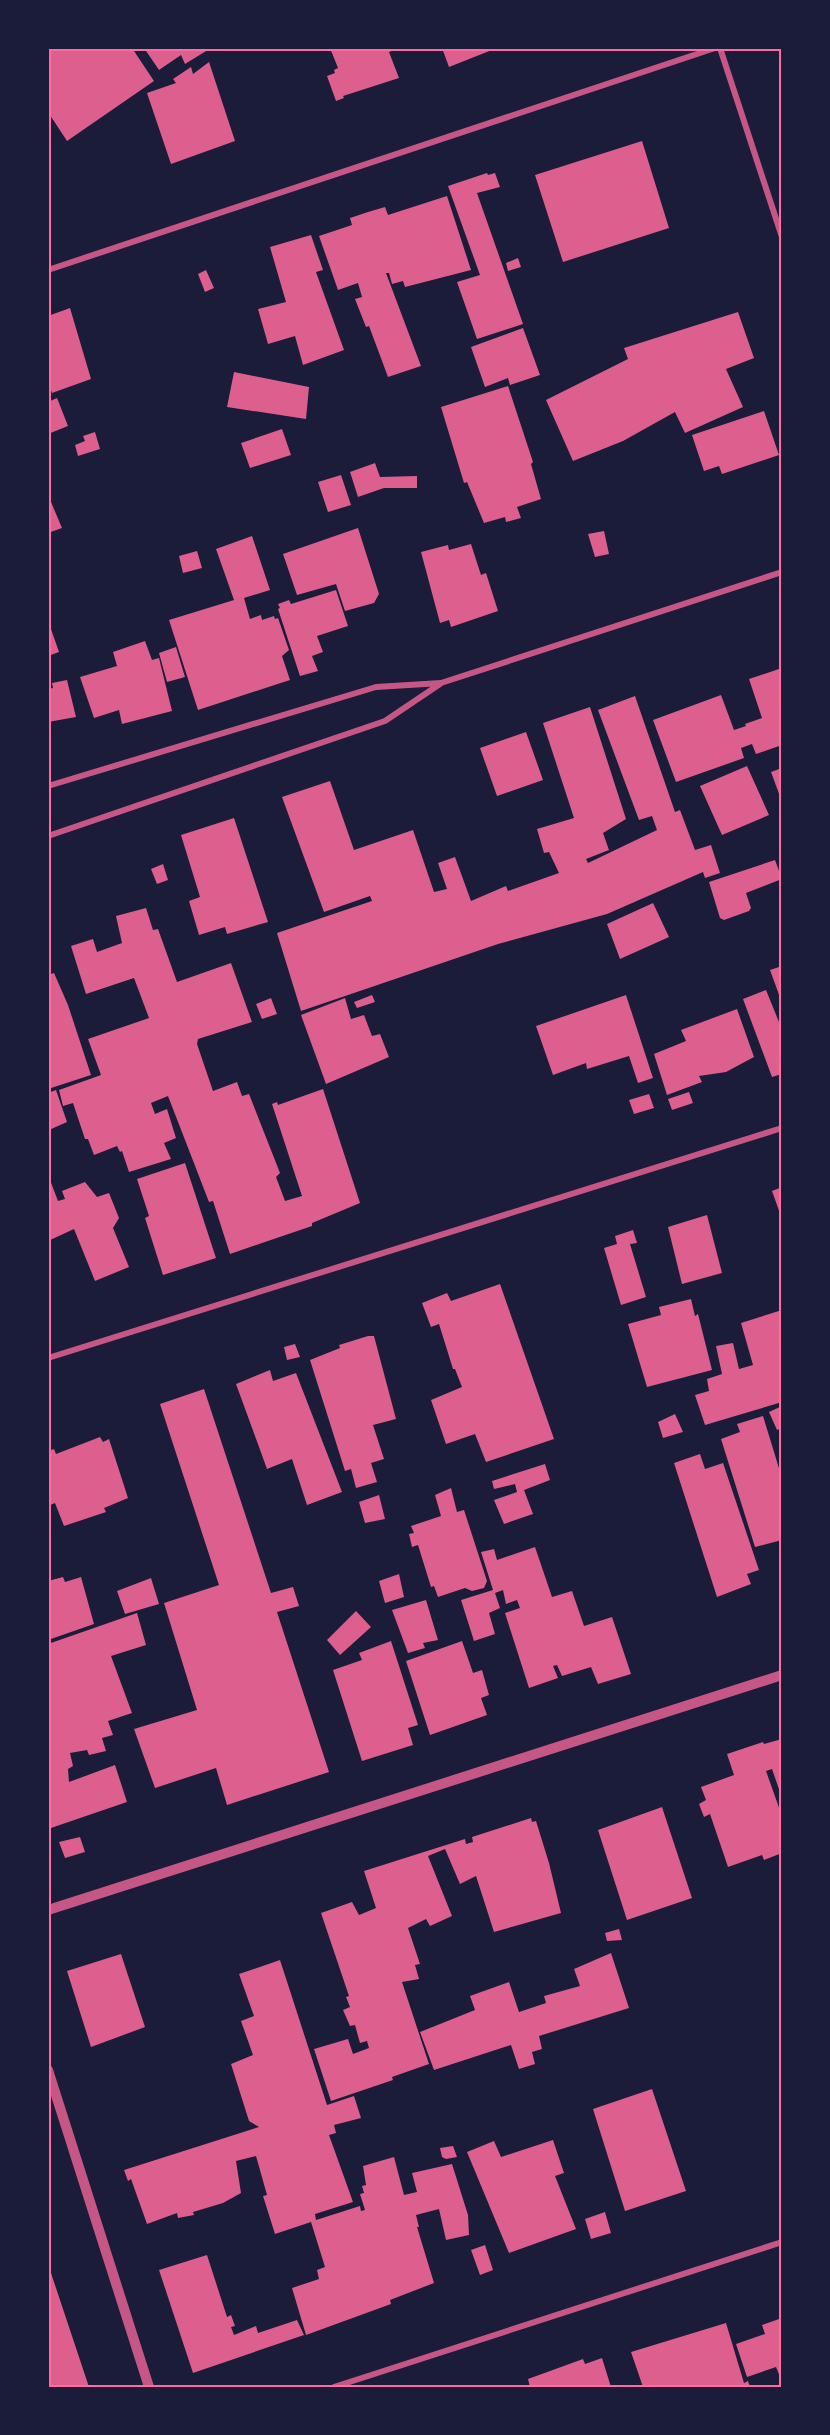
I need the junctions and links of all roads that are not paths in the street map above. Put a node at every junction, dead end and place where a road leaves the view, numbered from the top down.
1 (715, 48) edge
2 (720, 48) edge
3 (782, 237) edge
4 (48, 270) edge
5 (782, 572) edge
6 (441, 683) junction
7 (48, 786) edge
8 (48, 836) edge
9 (782, 1128) edge
10 (48, 1358) edge
11 (782, 1675) edge
12 (48, 1910) edge
13 (48, 2070) edge
14 (782, 2242) edge
15 (149, 2387) edge
16 (333, 2387) edge

1 - 4 street
2 - 3 street
5 - 6 street
6 - 7 street
6 - 8 street
9 - 10 street
11 - 12 street
13 - 15 street
14 - 16 street

